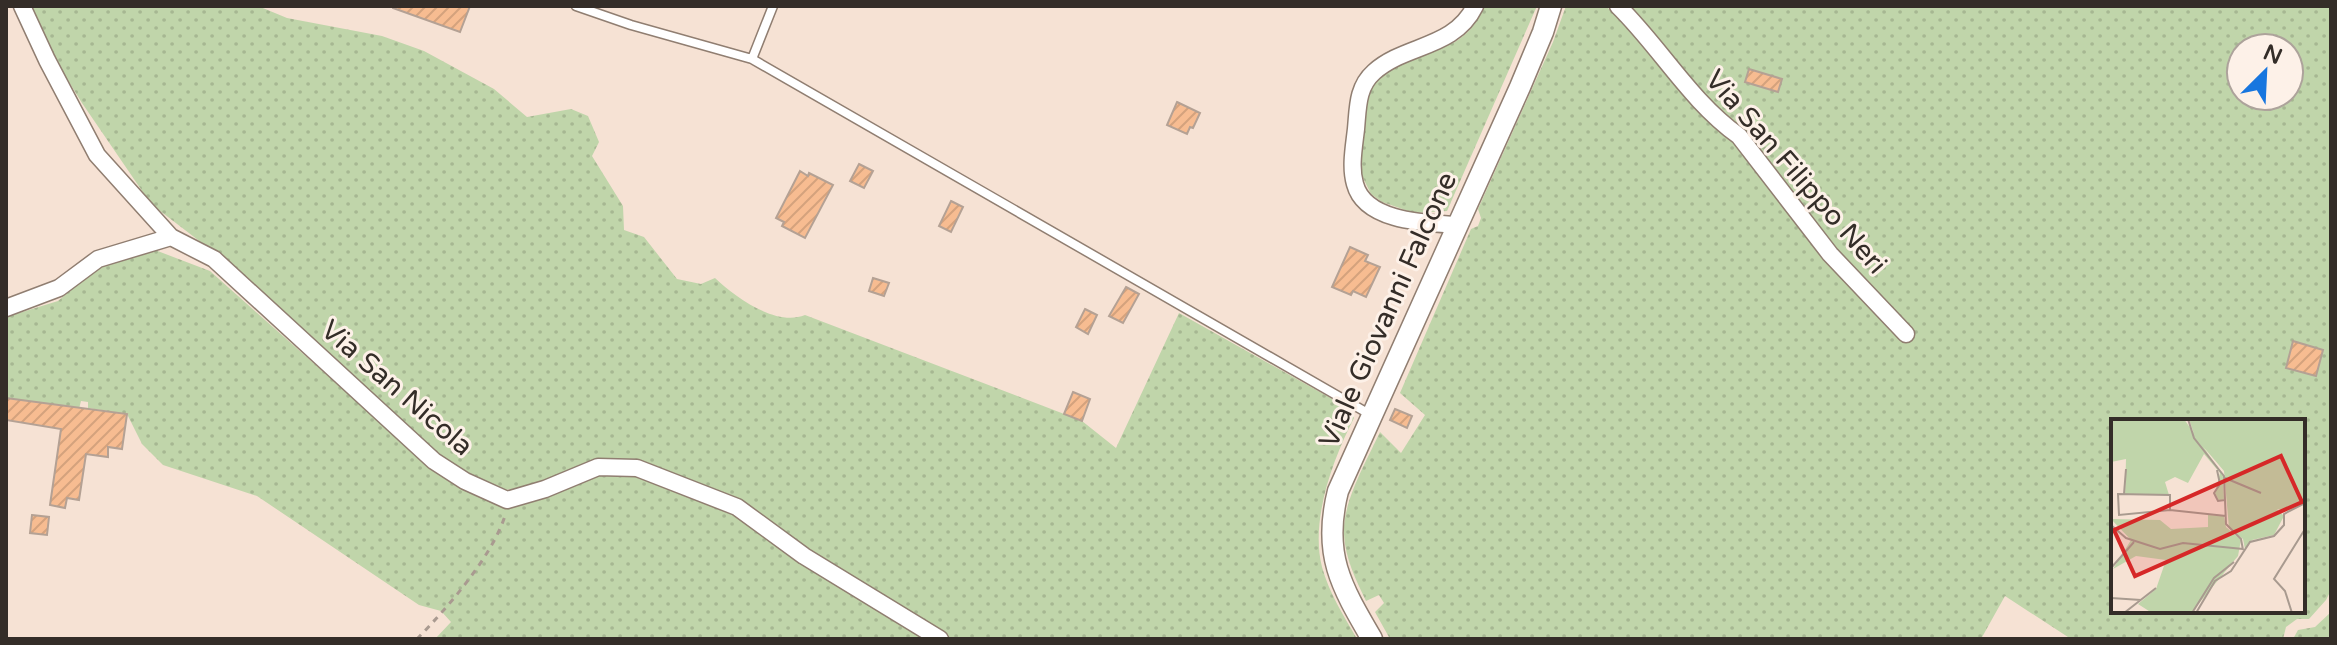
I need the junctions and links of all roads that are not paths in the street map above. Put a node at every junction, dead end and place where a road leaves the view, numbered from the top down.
1 (22, 6) edge
2 (576, 6) edge
3 (773, 6) edge
4 (1475, 6) edge
5 (1551, 6) edge
6 (1618, 6) edge
7 (752, 59) junction
8 (1457, 225) junction
9 (171, 237) junction
10 (6, 308) edge
11 (1906, 334) dead end
12 (1372, 416) junction
13 (940, 639) edge
14 (1372, 639) edge

1 - 9 street, Via San Nicola
2 - 7 lane
3 - 7 lane
4 - 8 street
5 - 8 street, Viale Giovanni Falcone
6 - 11 street, Via San Filippo Neri
7 - 12 lane
8 - 12 street, Viale Giovanni Falcone
9 - 10 street
9 - 13 street, Via San Nicola
12 - 14 street, Viale Giovanni Falcone

